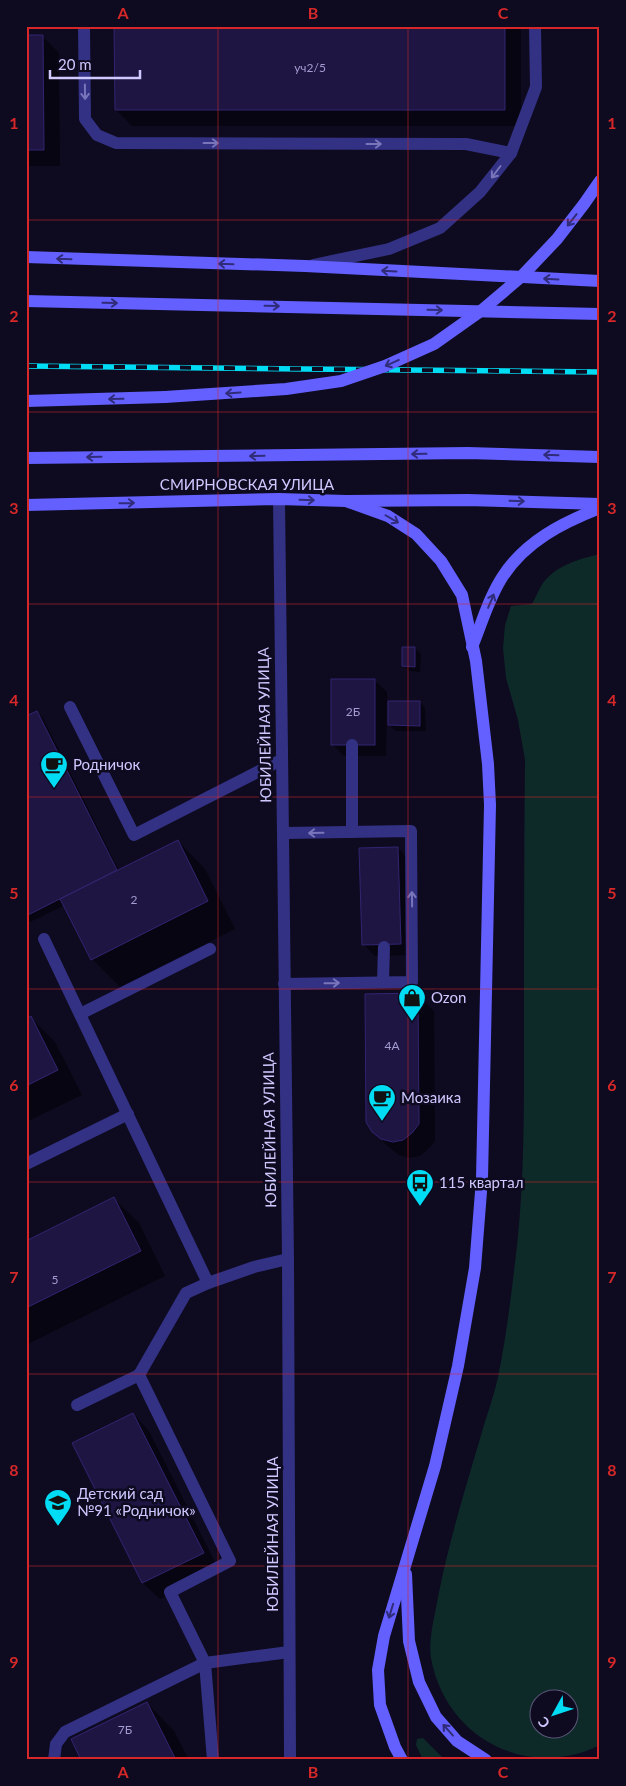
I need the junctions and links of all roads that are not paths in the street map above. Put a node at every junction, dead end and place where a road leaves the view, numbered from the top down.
1 (84, 26) edge
2 (535, 26) edge
3 (511, 153) junction
4 (600, 181) edge
5 (26, 257) edge
6 (305, 266) junction
7 (600, 281) edge
8 (26, 301) edge
9 (600, 314) edge
10 (26, 401) edge
11 (600, 457) edge
12 (26, 458) edge
13 (279, 499) junction
14 (346, 501) junction
15 (600, 504) edge
16 (26, 505) edge
17 (600, 508) edge
18 (472, 647) junction
19 (70, 707) dead end
20 (352, 745) dead end
21 (280, 760) junction
22 (352, 832) junction
23 (379, 832) junction
24 (284, 833) junction
25 (379, 845) dead end
26 (44, 939) dead end
27 (384, 947) dead end
28 (210, 949) dead end
29 (383, 982) junction
30 (284, 984) junction
31 (80, 1014) junction
32 (128, 1114) junction
33 (26, 1164) edge
34 (288, 1259) junction
35 (208, 1283) junction
36 (139, 1375) junction
37 (77, 1405) dead end
38 (405, 1564) junction
39 (289, 1652) junction
40 (205, 1663) junction
41 (54, 1760) edge
42 (213, 1760) edge
43 (290, 1760) edge
44 (402, 1760) edge
45 (486, 1760) edge

1 -> 3 street
2 - 3 street
3 -> 6 street
4 -> 10 main road, bridge
6 -> 5 main road
7 -> 6 main road
8 -> 9 main road
11 -> 12 main road, СМИРНОВСКАЯ УЛИЦА
13 -> 14 main road, СМИРНОВСКАЯ УЛИЦА
16 -> 13 main road, СМИРНОВСКАЯ УЛИЦА
13 - 21 street, ЮБИЛЕЙНАЯ УЛИЦА
14 -> 15 main road, СМИРНОВСКАЯ УЛИЦА
14 -> 18 main road
18 -> 17 main road
18 - 38 main road
19 - 21 street
20 - 22 street
21 - 24 street, ЮБИЛЕЙНАЯ УЛИЦА
22 - 23 street
22 -> 24 street
23 - 25 street
29 -> 23 street
24 - 30 street, ЮБИЛЕЙНАЯ УЛИЦА
26 - 31 street
27 - 29 street
28 - 31 street
30 -> 29 street
30 - 34 street, ЮБИЛЕЙНАЯ УЛИЦА
31 - 32 street
32 - 33 street
32 - 35 street
34 - 35 street
34 - 39 street, ЮБИЛЕЙНАЯ УЛИЦА
35 - 36 street
36 - 37 street
36 - 40 street
38 -> 44 main road
45 -> 38 main road
39 - 40 street
39 - 43 street, ЮБИЛЕЙНАЯ УЛИЦА
40 - 41 street
40 - 42 street

